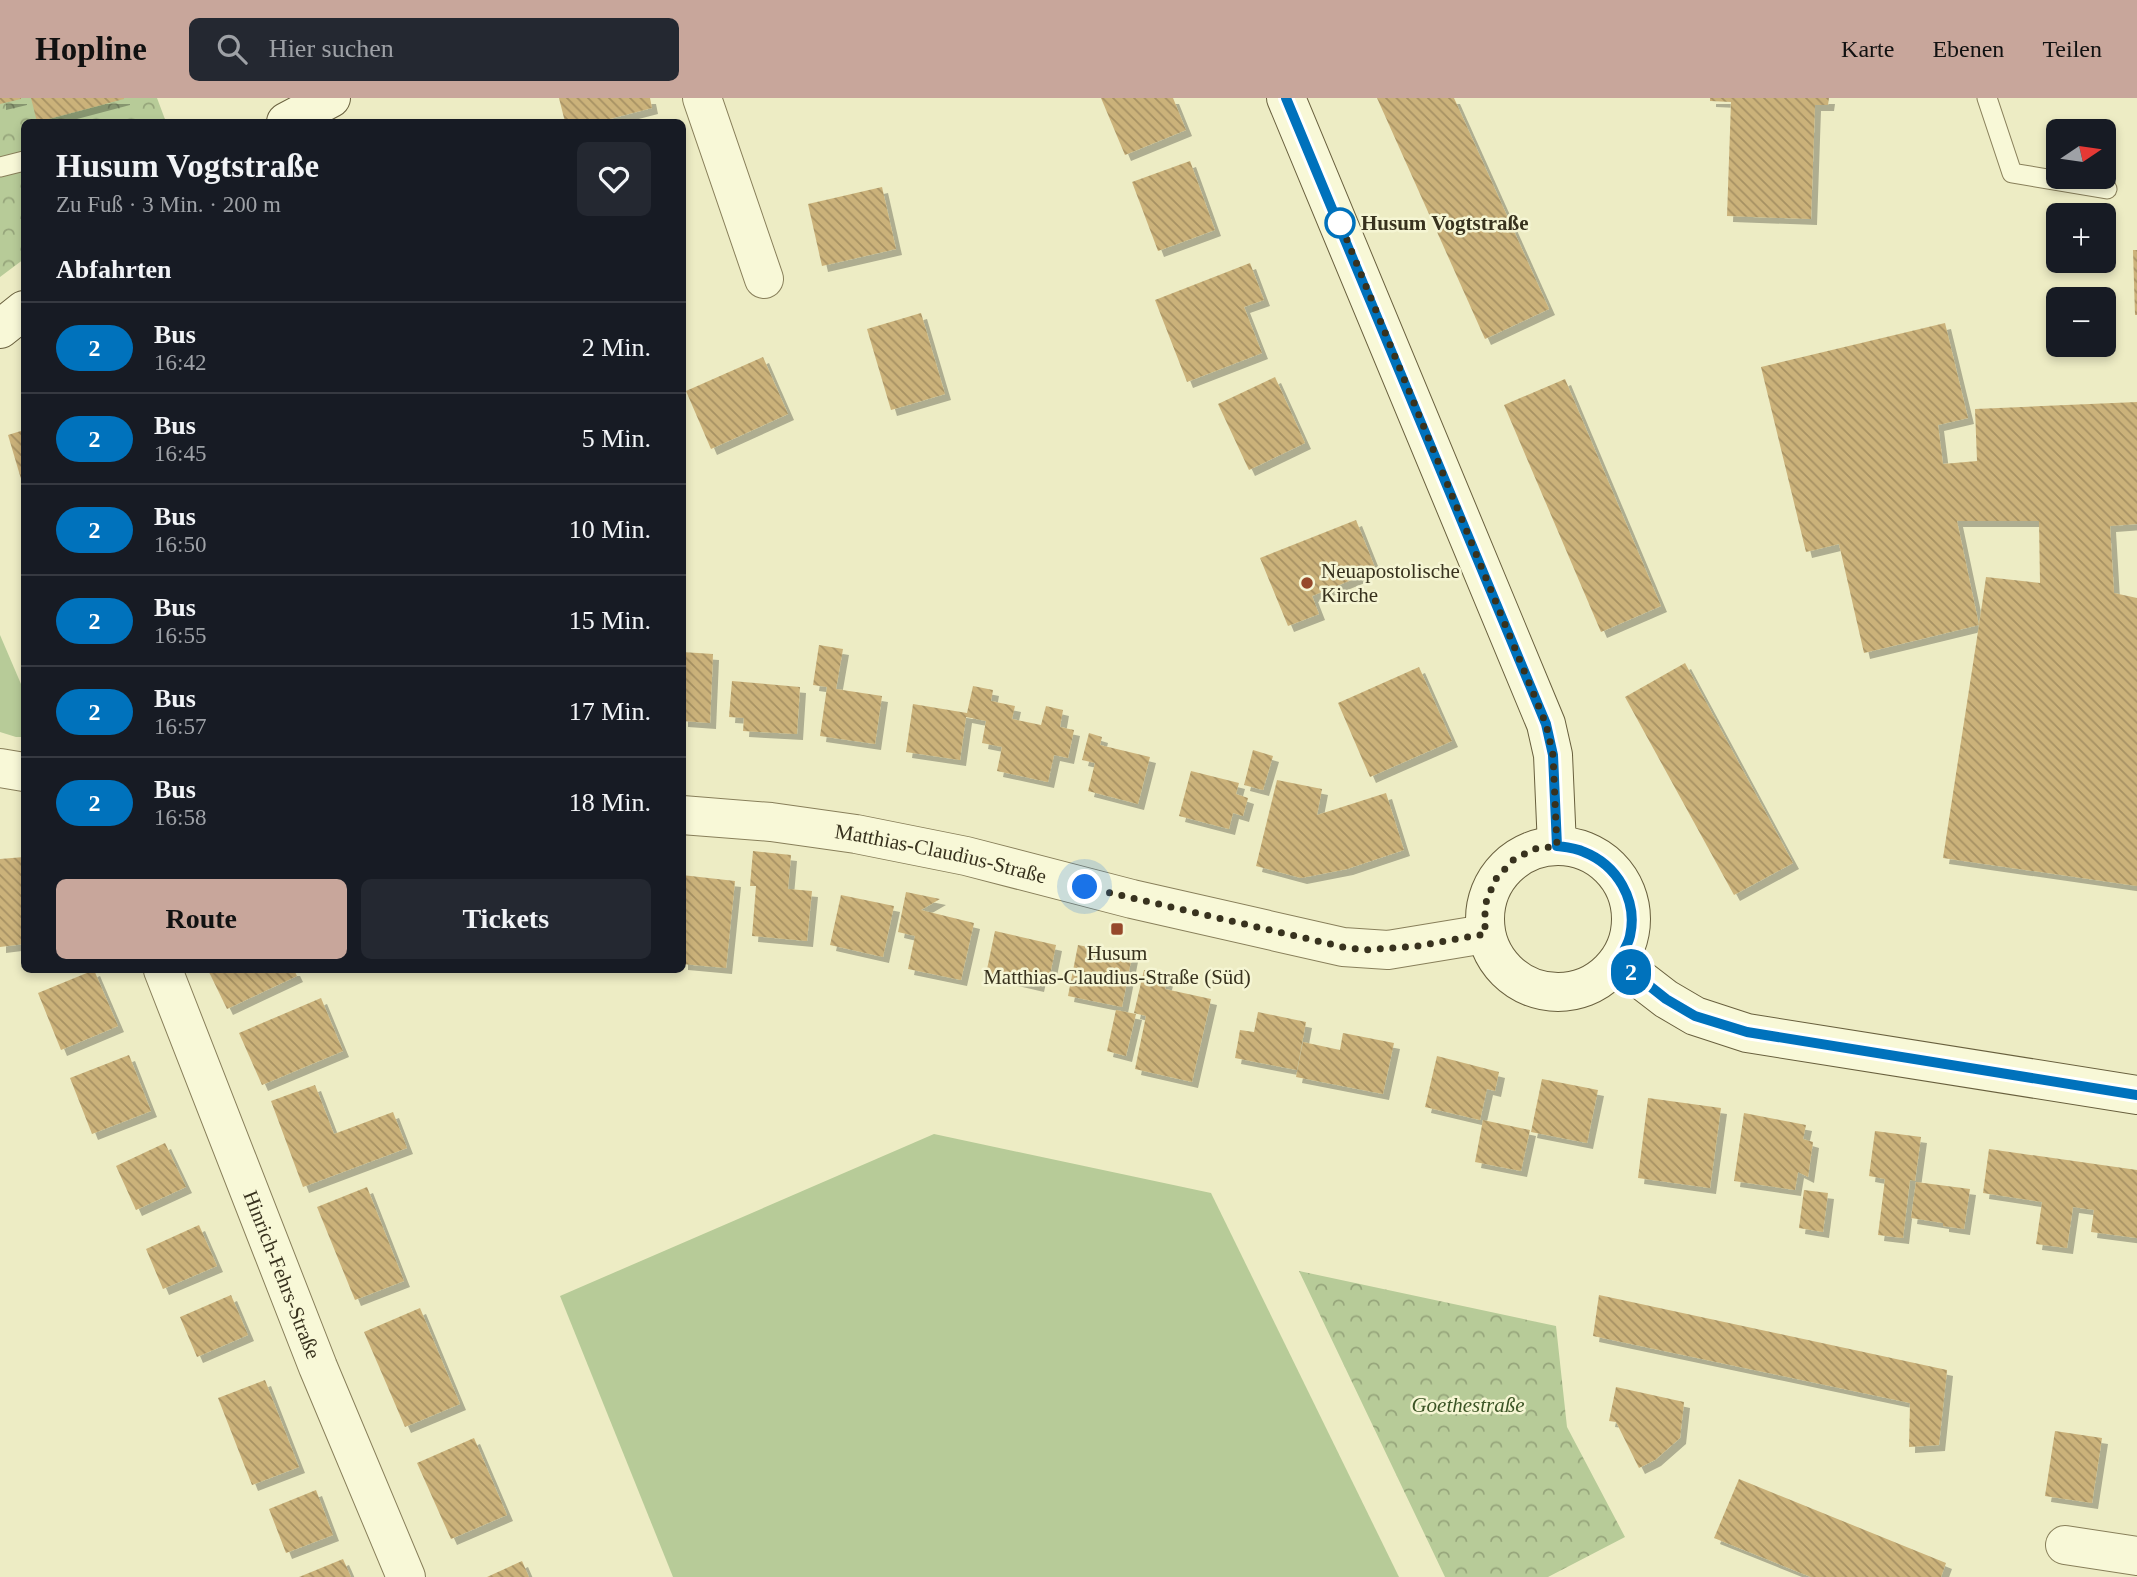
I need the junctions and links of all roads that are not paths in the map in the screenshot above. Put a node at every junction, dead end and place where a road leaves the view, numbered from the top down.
1 (331, 98) edge
2 (702, 98) edge
3 (1286, 98) edge
4 (1987, 98) edge
5 (292, 119) edge
6 (21, 163) edge
7 (0, 167) edge
8 (2046, 179) edge
9 (764, 279) dead end
10 (21, 312) edge
11 (0, 328) edge
12 (0, 768) edge
13 (21, 772) edge
14 (686, 816) edge
15 (1557, 846) junction
16 (1485, 934) junction
17 (1618, 961) junction
18 (164, 973) edge
19 (2137, 1095) edge
20 (2065, 1545) dead end
21 (2137, 1556) edge
22 (405, 1577) edge

1 - 5 street
2 - 9 street
3 - 15 street
4 - 8 lane
6 - 7 lane
10 - 11 street
12 - 13 street
14 - 16 street, Matthias-Claudius-Straße
15 - 16 street
15 - 17 street
16 - 17 street
17 - 19 street
18 - 22 street, Hinrich-Fehrs-Straße
20 - 21 street

